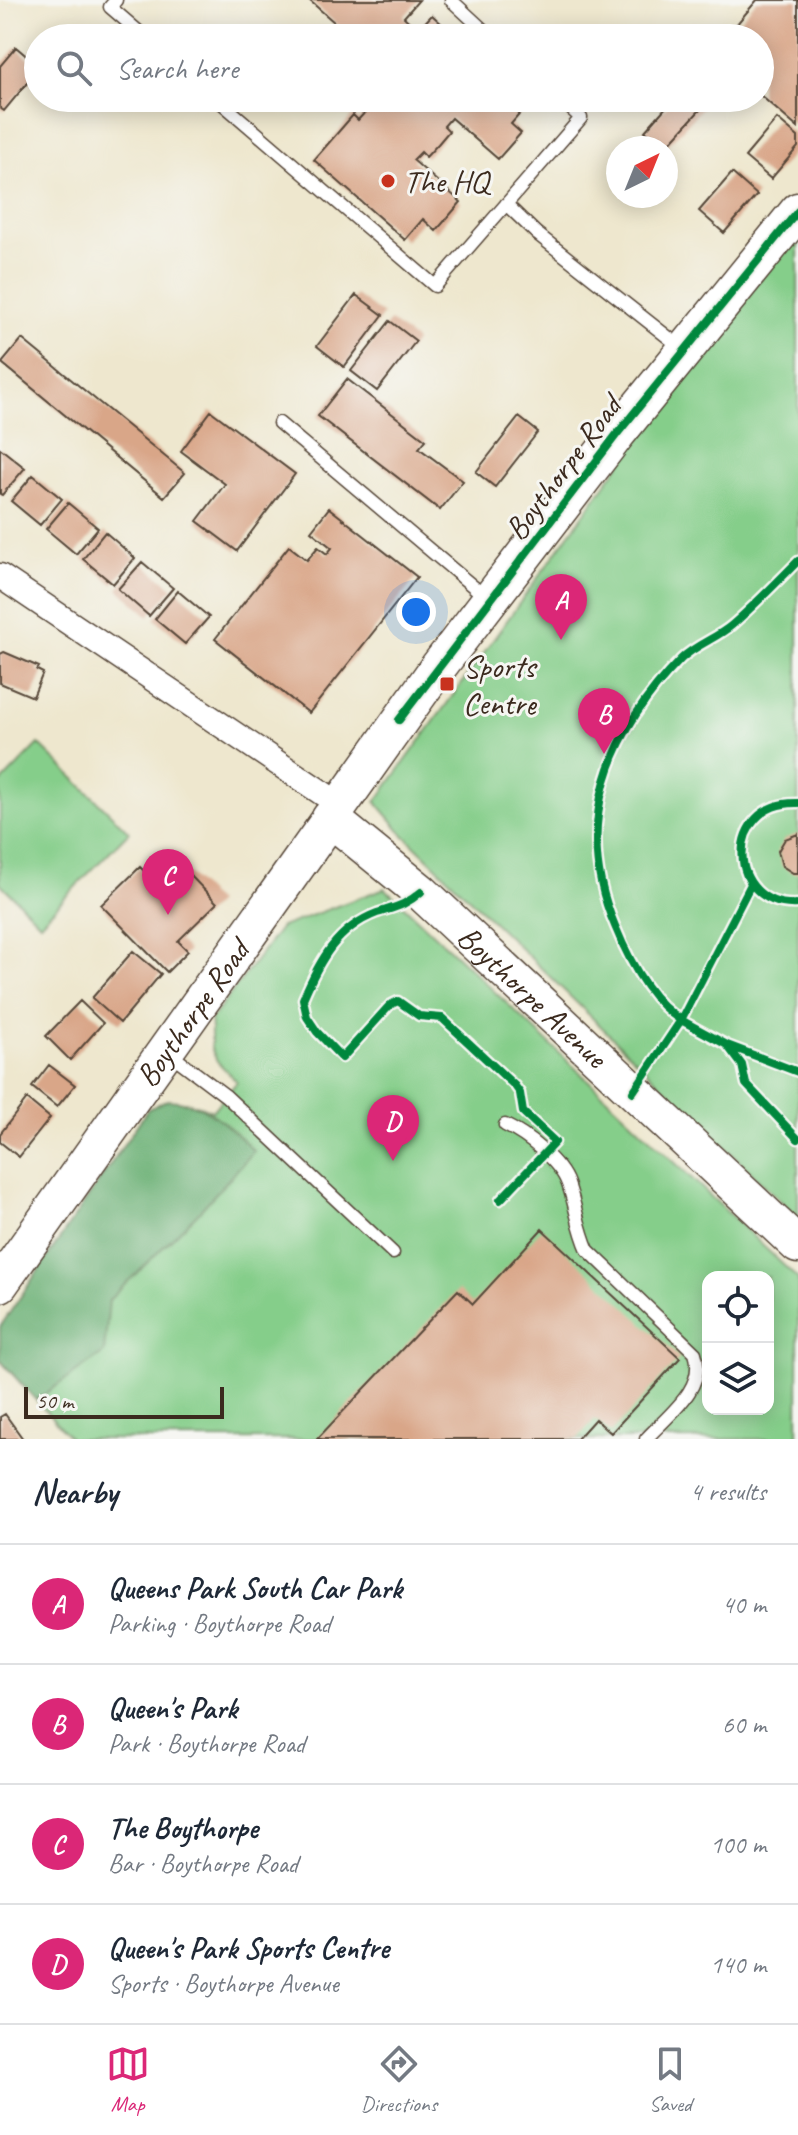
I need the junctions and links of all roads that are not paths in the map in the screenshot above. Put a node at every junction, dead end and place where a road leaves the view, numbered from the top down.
1 (116, 0) edge
2 (451, 0) edge
3 (130, 24) edge
4 (477, 24) edge
5 (232, 112) edge
6 (574, 112) edge
7 (506, 204) junction
8 (798, 211) edge
9 (685, 351) junction
10 (279, 423) dead end
11 (0, 576) edge
12 (491, 601) junction
13 (335, 812) junction
14 (166, 1051) junction
15 (505, 1125) dead end
16 (798, 1245) edge
17 (393, 1253) dead end
18 (0, 1284) edge
19 (646, 1439) edge

1 - 3 lane
2 - 4 lane
5 - 7 lane
6 - 7 lane
7 - 9 lane
8 - 9 street, Boythorpe Road
9 - 12 street, Boythorpe Road
10 - 12 lane
11 - 13 street, Boythorpe Avenue
12 - 13 street, Boythorpe Road
13 - 14 street, Boythorpe Road
13 - 16 street, Boythorpe Avenue
14 - 17 lane
14 - 18 street, Boythorpe Road
15 - 19 lane

